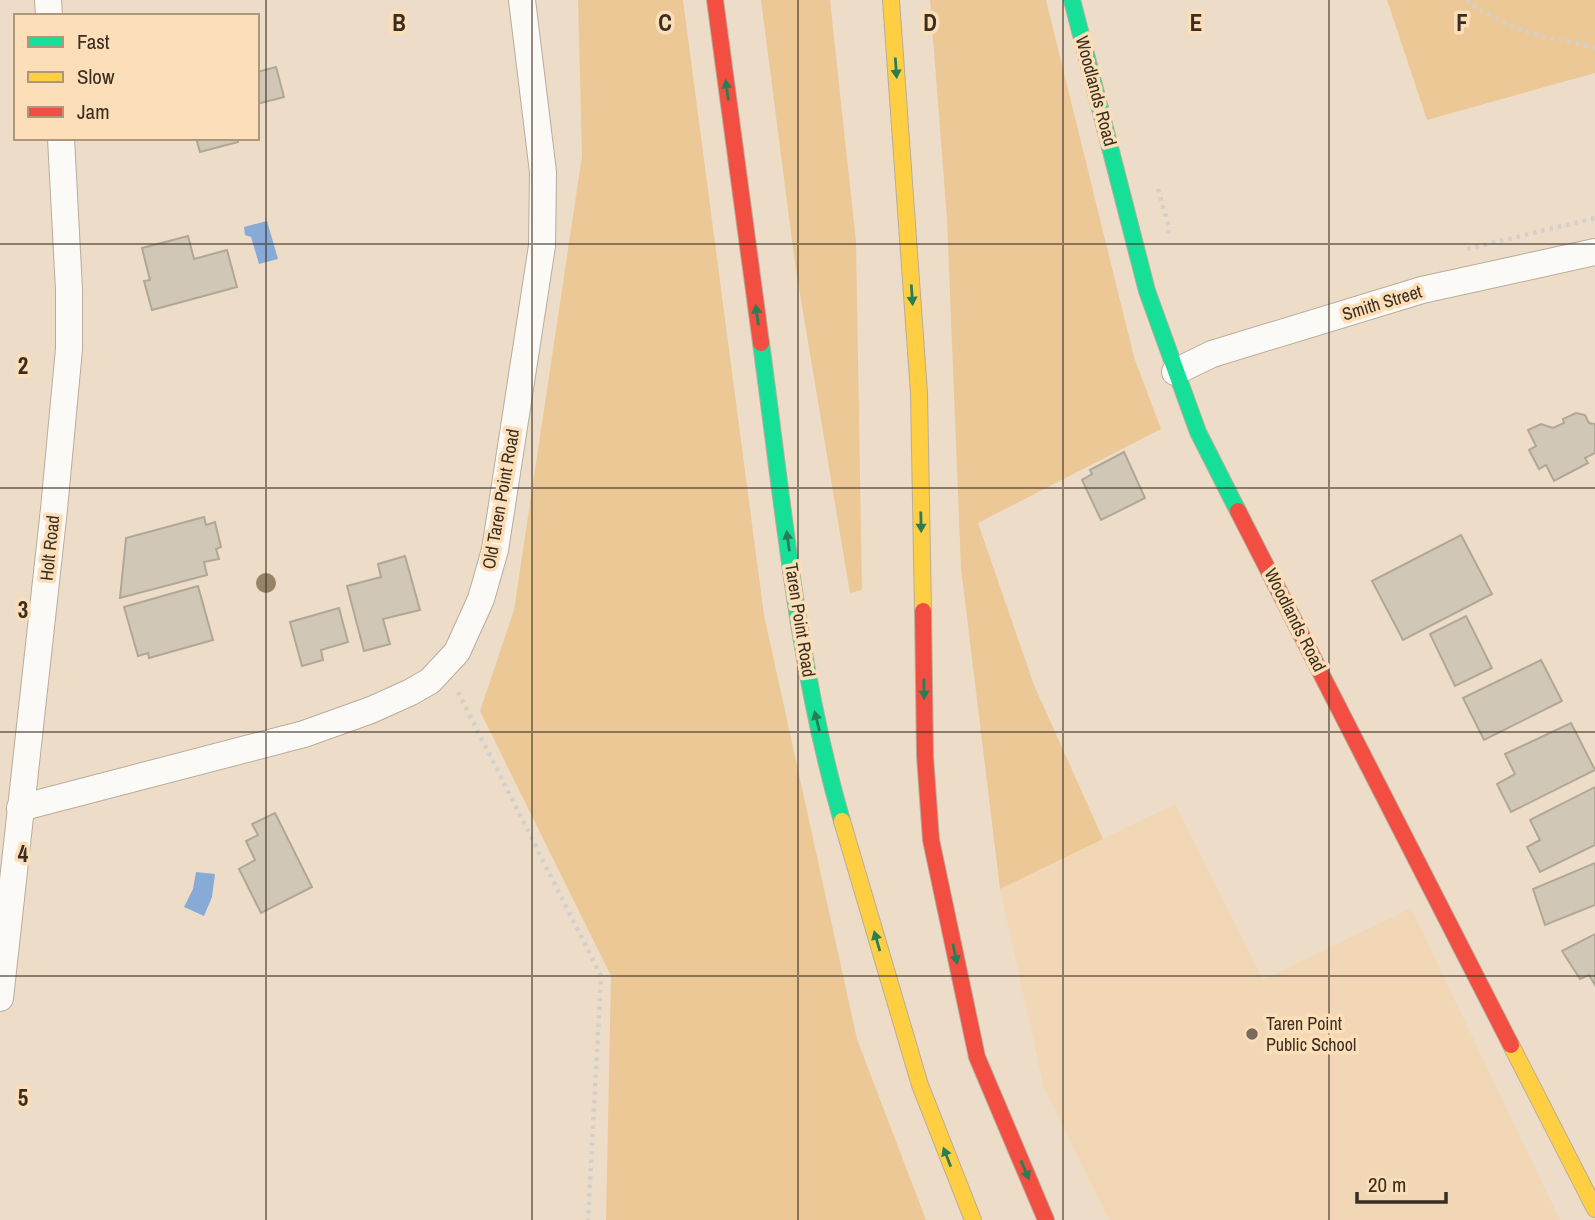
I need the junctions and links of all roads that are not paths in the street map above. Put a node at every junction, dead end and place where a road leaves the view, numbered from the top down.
1 (522, 0) edge
2 (715, 0) edge
3 (891, 0) edge
4 (1072, 0) edge
5 (61, 140) edge
6 (1595, 252) edge
7 (1175, 372) junction
8 (20, 808) junction
9 (0, 998) edge
10 (1595, 1209) edge
11 (973, 1220) edge
12 (1046, 1220) edge

1 - 8 street, Old Taren Point Road
11 -> 2 main road, Taren Point Road
3 -> 12 main road
4 - 7 main road, Woodlands Road
5 - 8 street, Holt Road
6 - 7 street, Smith Street
7 - 10 main road, Woodlands Road
8 - 9 street, Holt Road

